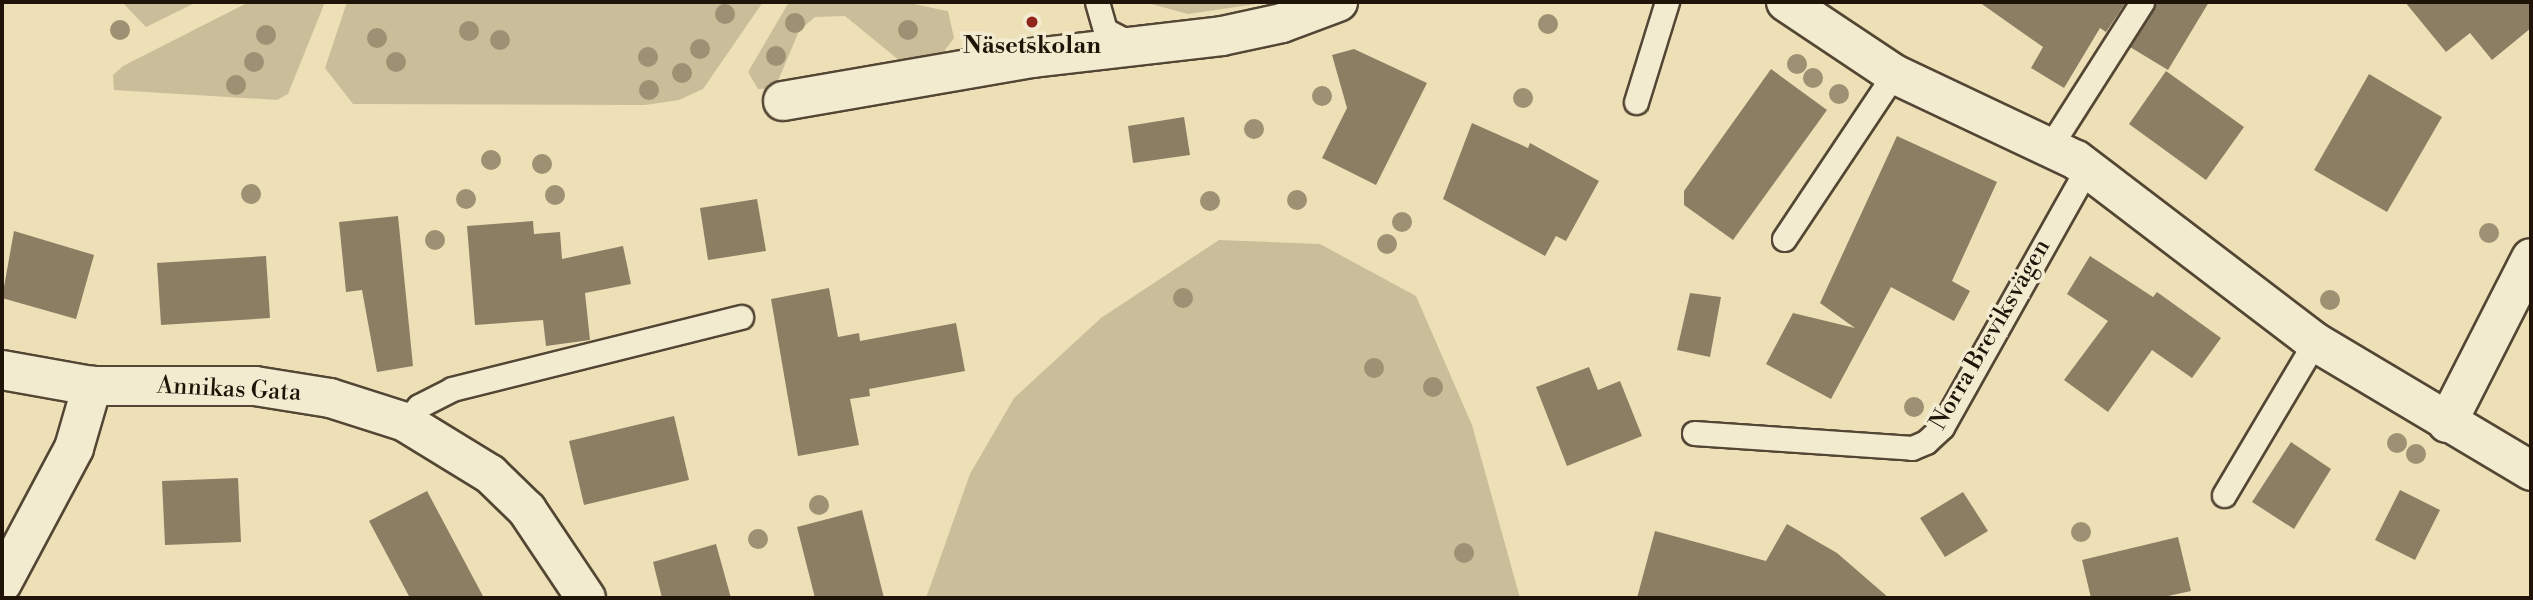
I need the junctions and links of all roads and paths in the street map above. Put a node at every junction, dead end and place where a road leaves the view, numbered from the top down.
1 (1097, 2) edge
2 (1338, 2) edge
3 (1667, 2) edge
4 (1786, 2) edge
5 (2142, 2) edge
6 (1138, 45) junction
7 (1894, 74) junction
8 (783, 101) dead end
9 (1636, 103) dead end
10 (2050, 145) junction
11 (2087, 169) junction
12 (1784, 239) dead end
13 (2531, 258) edge
14 (741, 317) dead end
15 (2315, 341) junction
16 (2, 370) edge
17 (92, 386) junction
18 (405, 422) junction
19 (2447, 423) junction
20 (1694, 433) dead end
21 (2531, 471) edge
22 (2224, 495) dead end
23 (2, 583) edge
24 (586, 598) edge

1 - 6 lane
2 - 6 street
3 - 9 lane
4 - 7 street
5 - 10 lane
6 - 8 street
7 - 10 street
7 - 12 lane
10 - 11 street
11 - 15 street
11 - 20 lane, Norra Breviksvägen
13 - 19 street
14 - 18 lane
15 - 19 street
15 - 22 lane
16 - 17 street, Annikas Gata
17 - 18 street, Annikas Gata
17 - 23 street
18 - 24 street, Annikas Gata
19 - 21 street

